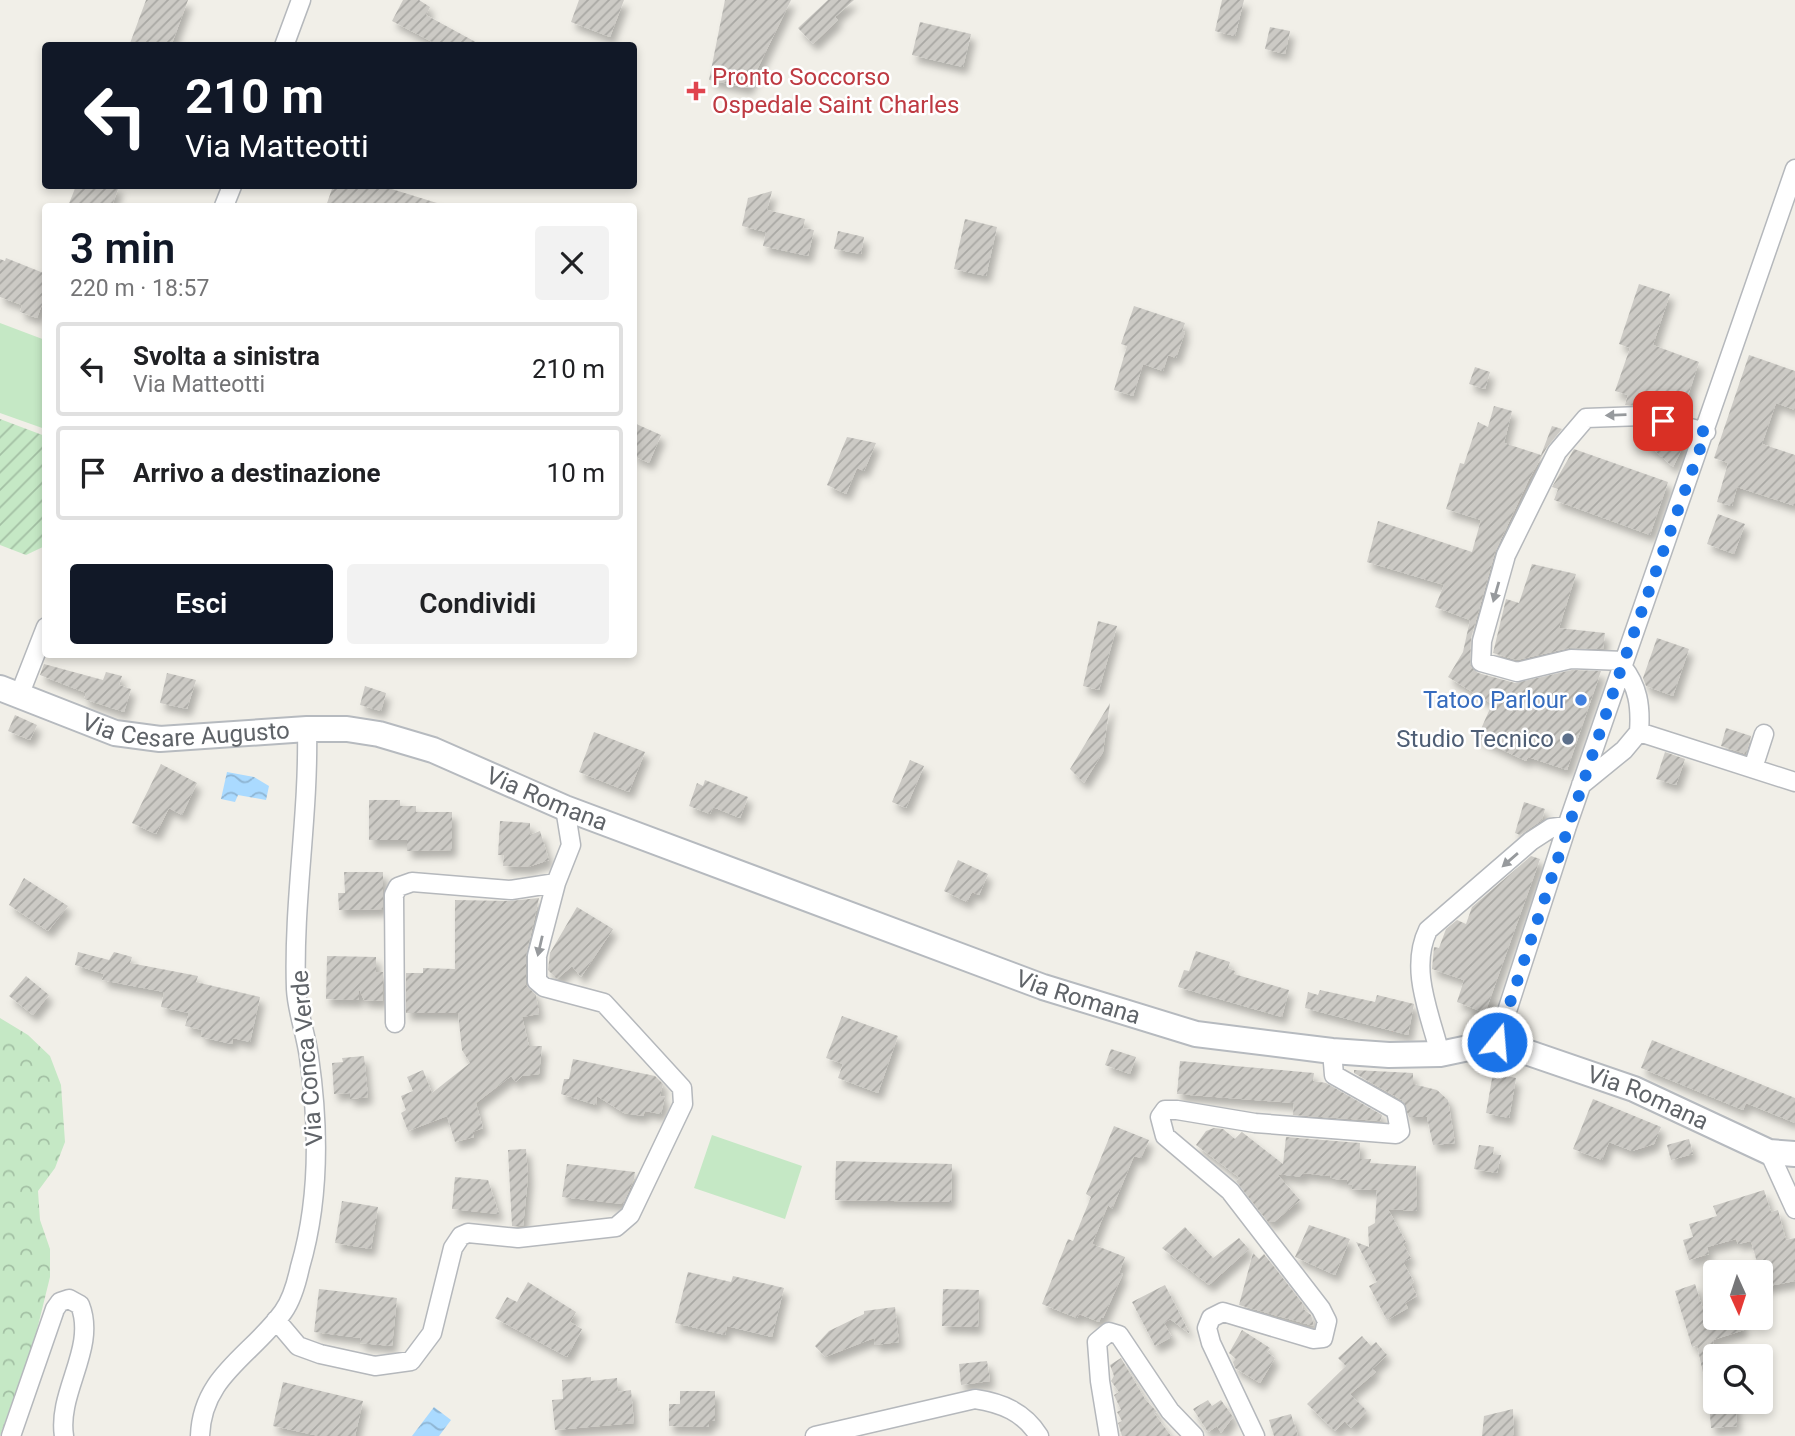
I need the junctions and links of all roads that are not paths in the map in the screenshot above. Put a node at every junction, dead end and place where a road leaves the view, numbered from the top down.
1 (301, 0) edge
2 (285, 42) edge
3 (1795, 169) edge
4 (1706, 432) junction
5 (42, 633) edge
6 (1623, 663) junction
7 (10, 692) edge
8 (307, 729) junction
9 (1639, 732) junction
10 (379, 734) joint
11 (1764, 734) dead end
12 (1754, 768) junction
13 (1795, 782) edge
14 (1581, 785) junction
15 (565, 808) junction
16 (1567, 826) junction
17 (556, 883) junction
18 (395, 1023) dead end
19 (1497, 1042) junction
20 (1332, 1052) junction
21 (1440, 1055) junction
22 (1769, 1152) junction
23 (1795, 1154) edge
24 (1795, 1209) edge
25 (276, 1320) junction
26 (11, 1436) edge
27 (65, 1436) edge
28 (200, 1436) edge
29 (815, 1436) edge
30 (1039, 1436) edge
31 (1109, 1436) edge
32 (1194, 1436) edge
33 (1255, 1436) edge

1 - 2 street
3 - 4 street
4 - 6 street
4 -> 6 street
5 - 7 street
6 - 9 street
6 - 14 street
7 - 8 street, Via Cesare Augusto
8 - 10 street, Via Cesare Augusto
8 - 25 street, Via Conca Verde
9 - 12 street
9 - 14 street
10 - 15 street, Via Romana
11 - 12 street
12 - 13 street
14 - 16 street
15 - 17 street
15 - 20 street, Via Romana
16 - 19 street
16 -> 21 street
17 - 18 street
17 -> 25 street
19 - 21 street, Via Romana
19 - 22 street, Via Romana
20 - 21 street, Via Romana
20 - 33 street
22 - 23 street, Via Romana
22 - 24 street
25 - 28 street, Via Conca Verde
26 - 27 street
29 - 30 street
31 - 32 street

